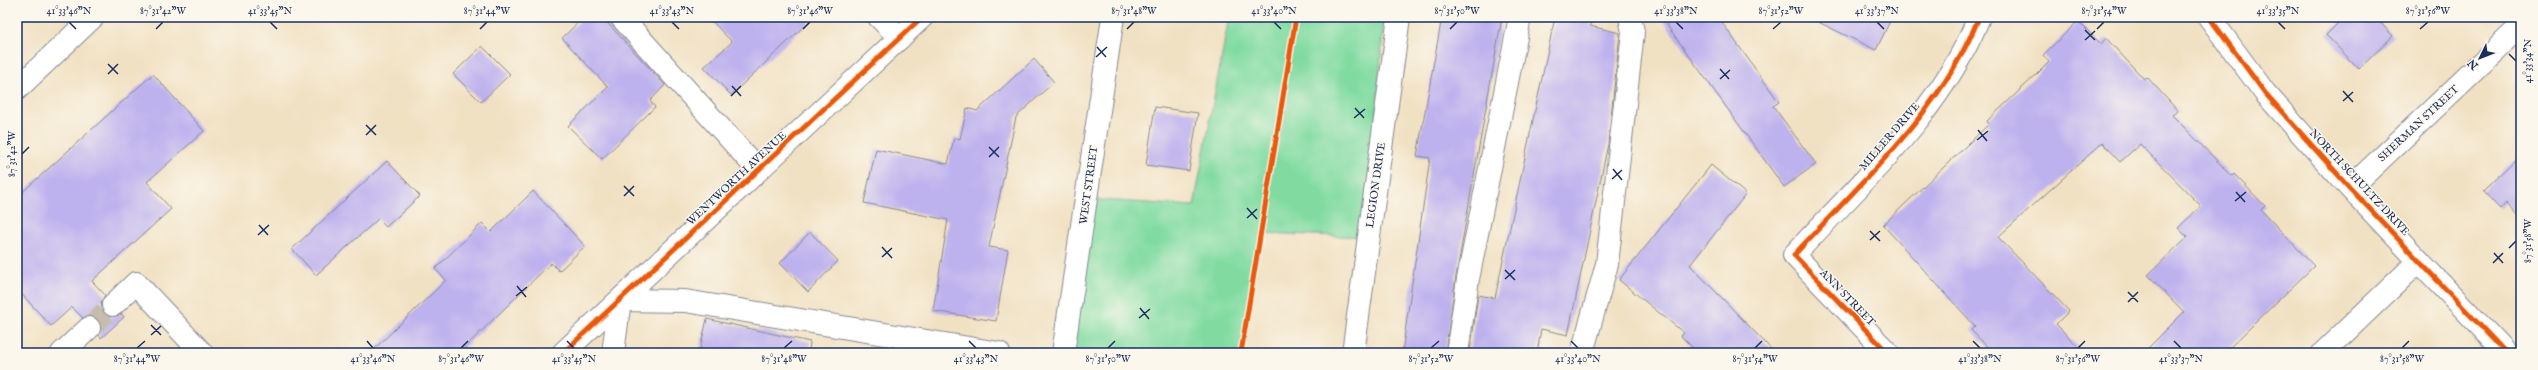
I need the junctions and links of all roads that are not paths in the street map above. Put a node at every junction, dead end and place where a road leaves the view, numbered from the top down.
1 (92, 17) edge
2 (621, 17) edge
3 (880, 17) edge
4 (922, 17) edge
5 (1113, 17) edge
6 (1399, 17) edge
7 (1520, 17) edge
8 (1630, 17) edge
9 (1979, 17) edge
10 (2209, 17) edge
11 (2521, 26) edge
12 (900, 38) junction
13 (17, 88) edge
14 (758, 170) junction
15 (2350, 188) junction
16 (1794, 255) joint
17 (2419, 261) junction
18 (620, 300) junction
19 (114, 305) tunnel mouth
20 (89, 328) tunnel mouth
21 (62, 353) edge
22 (202, 353) edge
23 (563, 353) edge
24 (613, 353) edge
25 (999, 353) edge
26 (1063, 353) edge
27 (1353, 353) edge
28 (1457, 353) edge
29 (1582, 353) edge
30 (1888, 353) edge
31 (2323, 353) edge
32 (2506, 353) edge

1 - 13 street
2 - 14 street
3 - 12 street
4 - 12 street, WENTWORTH AVENUE
5 - 26 street, WEST STREET
6 - 27 street, LEGION DRIVE
7 - 28 street
8 - 29 street
9 - 16 street, MILLER DRIVE
10 - 15 street, NORTH SCHULTZ DRIVE
11 - 15 street, SHERMAN STREET
12 - 14 street, WENTWORTH AVENUE
14 - 18 street, WENTWORTH AVENUE
15 - 17 street, NORTH SCHULTZ DRIVE
16 - 30 street, ANN STREET
17 - 31 street
17 - 32 street, NORTH SCHULTZ DRIVE
18 - 23 street, WENTWORTH AVENUE
18 - 24 street
18 - 25 street
19 - 22 street
20 - 21 street

